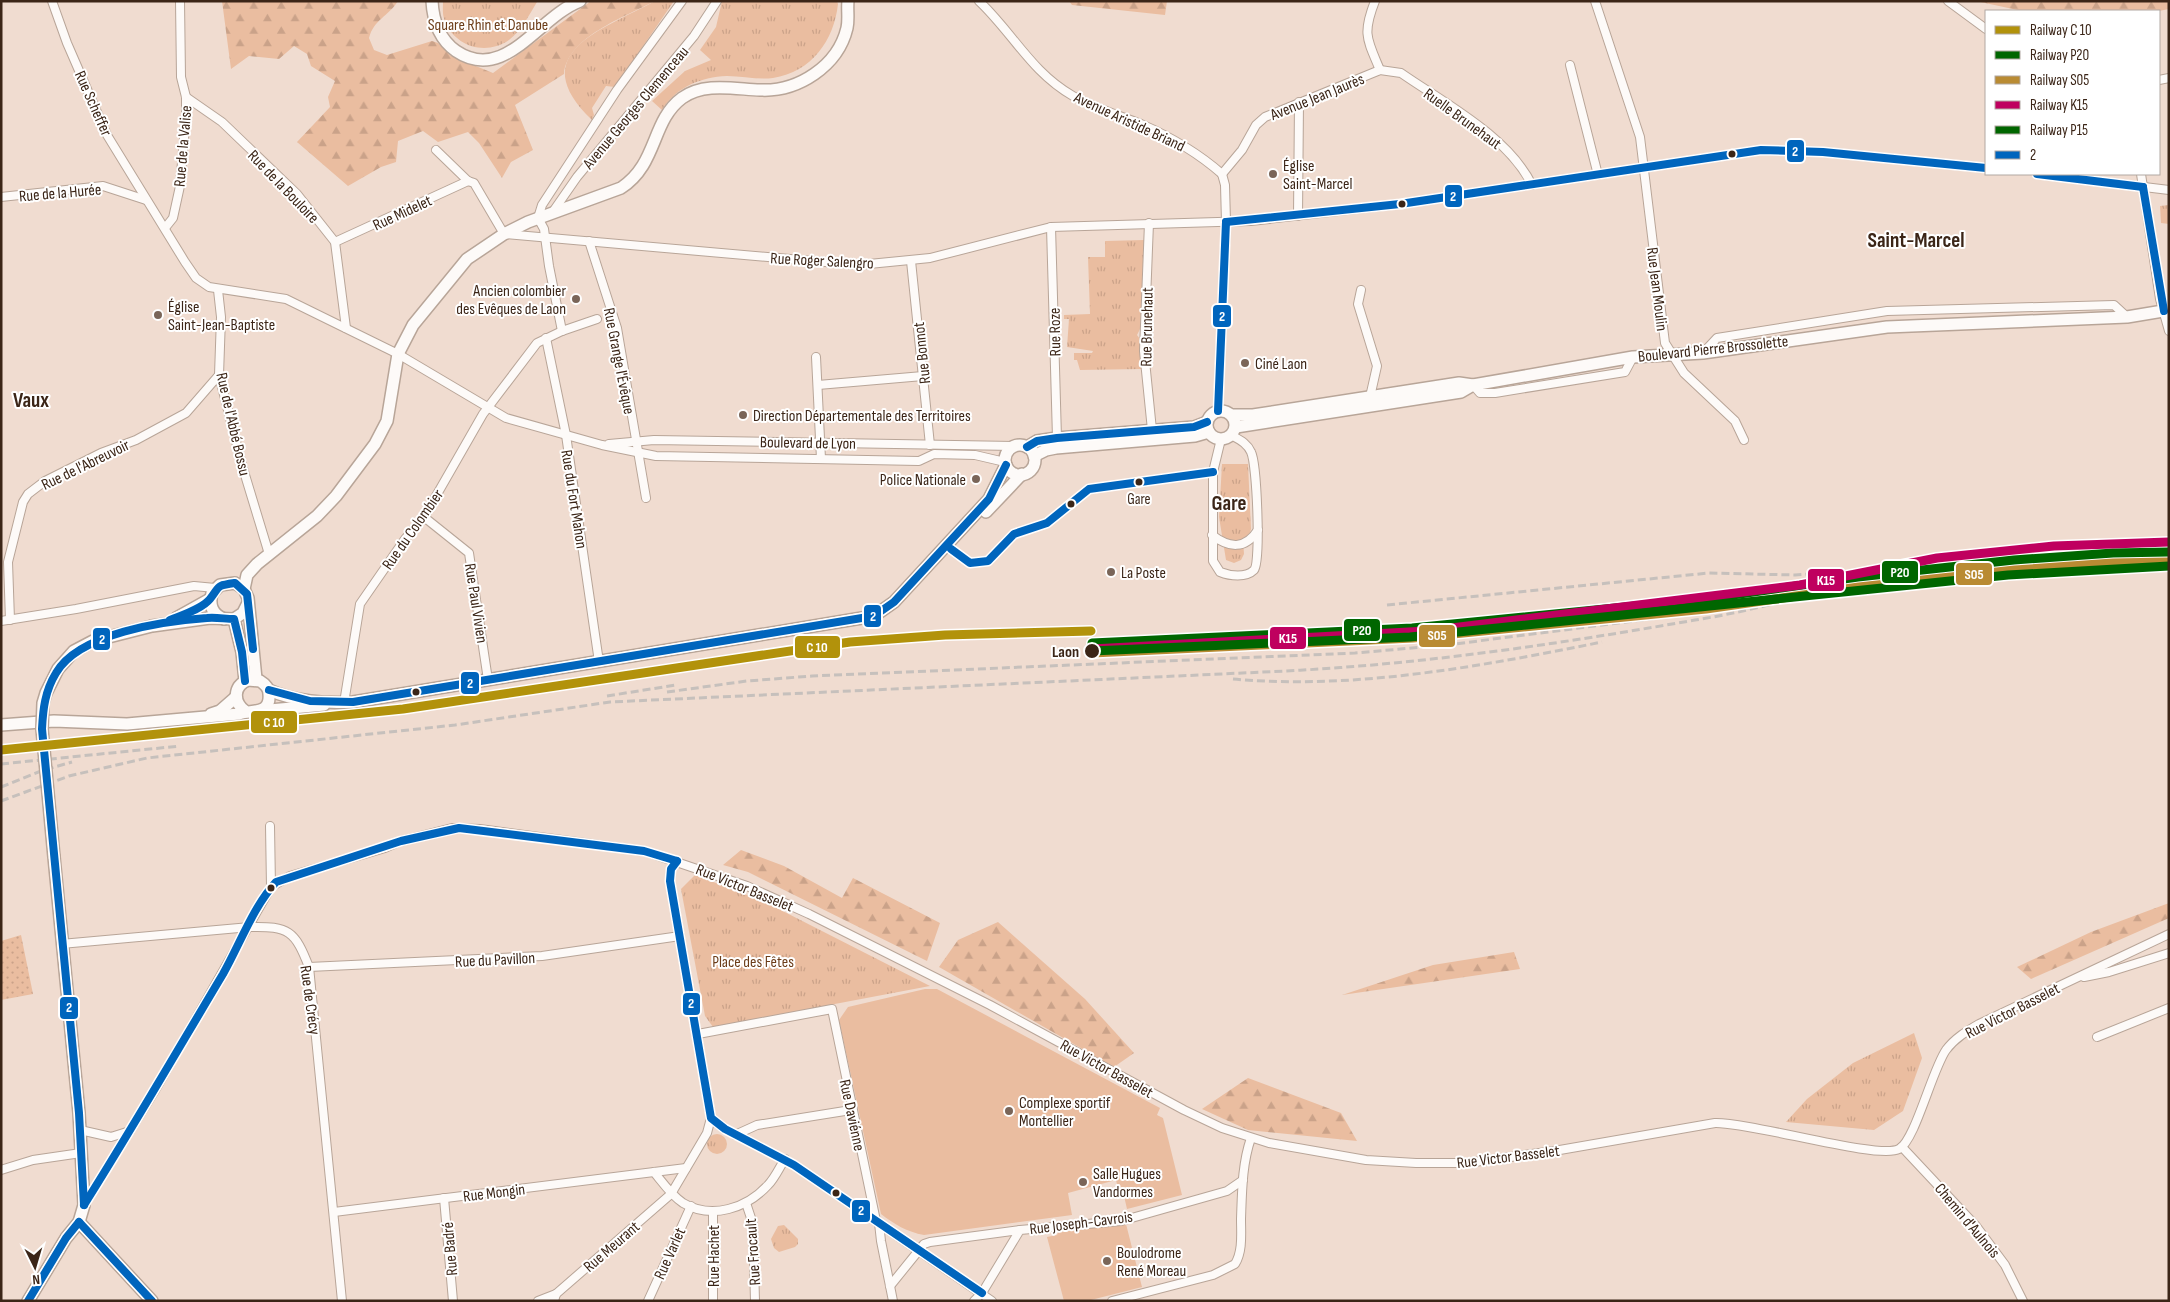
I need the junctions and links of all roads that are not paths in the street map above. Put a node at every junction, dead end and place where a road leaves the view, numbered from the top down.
1 (52, 1) edge
2 (180, 1) edge
3 (432, 1) edge
4 (580, 1) edge
5 (682, 1) edge
6 (717, 1) edge
7 (979, 1) edge
8 (1375, 1) edge
9 (1595, 1) edge
10 (1948, 1) edge
11 (847, 3) edge
12 (1985, 28) edge
13 (1570, 65) dead end
14 (1380, 70) junction
15 (186, 97) junction
16 (1299, 102) junction
17 (436, 150) dead end
18 (1985, 168) edge
19 (1643, 169) junction
20 (1222, 174) junction
21 (1598, 175) junction
22 (2046, 175) edge
23 (2141, 175) edge
24 (468, 181) junction
25 (1532, 185) junction
26 (2143, 186) junction
27 (2169, 190) edge
28 (1, 197) edge
29 (146, 200) junction
30 (552, 213) junction
31 (1298, 216) junction
32 (533, 220) junction
33 (1226, 222) junction
34 (1149, 223) junction
35 (1051, 227) junction
36 (165, 228) junction
37 (504, 234) junction
38 (534, 236) junction
39 (546, 238) junction
40 (589, 241) junction
41 (335, 242) junction
42 (911, 261) junction
43 (218, 290) junction
44 (1361, 290) dead end
45 (2166, 311) edge
46 (597, 319) dead end
47 (346, 328) junction
48 (562, 331) junction
49 (2169, 331) edge
50 (546, 338) junction
51 (398, 354) junction
52 (1672, 354) junction
53 (816, 357) dead end
54 (219, 375) junction
55 (923, 376) junction
56 (818, 385) junction
57 (1473, 385) junction
58 (1370, 397) junction
59 (488, 408) junction
60 (1218, 411) junction
61 (1232, 415) junction
62 (1208, 427) junction
63 (1152, 430) junction
64 (1229, 434) junction
65 (566, 435) junction
66 (1057, 438) junction
67 (1744, 440) dead end
68 (636, 441) junction
69 (820, 443) junction
70 (602, 445) junction
71 (930, 445) junction
72 (1014, 446) junction
73 (1031, 452) junction
74 (639, 453) junction
75 (821, 459) junction
76 (1005, 463) junction
77 (1022, 474) junction
78 (646, 498) dead end
79 (424, 517) junction
80 (1258, 530) junction
81 (1212, 535) junction
82 (269, 554) junction
83 (926, 568) junction
84 (247, 575) junction
85 (230, 582) junction
86 (215, 588) junction
87 (244, 589) junction
88 (210, 599) junction
89 (248, 603) junction
90 (229, 619) junction
91 (5, 620) edge
92 (156, 625) junction
93 (599, 662) junction
94 (256, 679) junction
95 (488, 680) junction
96 (244, 681) junction
97 (269, 690) junction
98 (236, 697) junction
99 (342, 702) junction
100 (245, 711) junction
101 (259, 711) junction
102 (202, 716) junction
103 (1, 725) edge
104 (270, 826) dead end
105 (677, 860) junction
106 (271, 887) junction
107 (250, 927) junction
108 (2169, 934) edge
109 (680, 936) junction
110 (61, 944) junction
111 (2169, 954) edge
112 (308, 967) junction
113 (2074, 979) junction
114 (2169, 1008) edge
115 (698, 1034) junction
116 (2097, 1037) dead end
117 (851, 1110) junction
118 (711, 1118) junction
119 (80, 1130) junction
120 (130, 1131) junction
121 (735, 1135) junction
122 (1251, 1138) junction
123 (1902, 1146) junction
124 (81, 1154) junction
125 (785, 1159) junction
126 (686, 1168) junction
127 (1, 1170) edge
128 (654, 1172) junction
129 (1243, 1180) junction
130 (672, 1194) junction
131 (444, 1198) junction
132 (746, 1203) junction
133 (84, 1205) junction
134 (691, 1206) junction
135 (713, 1211) junction
136 (334, 1212) junction
137 (79, 1222) junction
138 (877, 1222) junction
139 (1020, 1230) junction
140 (920, 1250) junction
141 (890, 1286) junction
142 (555, 1297) edge
143 (983, 1297) edge
144 (28, 1301) edge
145 (152, 1301) edge
146 (342, 1301) edge
147 (453, 1301) edge
148 (538, 1301) edge
149 (648, 1301) edge
150 (713, 1301) edge
151 (755, 1301) edge
152 (893, 1301) edge
153 (974, 1301) edge
154 (992, 1301) edge
155 (1112, 1301) edge
156 (2023, 1301) edge

1 - 29 street, Rue Scheffer
2 - 15 street, Rue de la Valise
3 - 4 main road
5 - 32 street, Avenue Georges Clemenceau
6 - 30 street, Avenue Georges Clemenceau
7 - 20 street, Avenue Aristide Briand
8 - 14 street
9 - 19 street, Rue Jean Moulin
10 - 12 street
11 - 30 main road
13 - 21 street
14 - 16 street, Avenue Jean Jaurès
14 - 25 street, Ruelle Brunehaut
15 - 36 street, Rue de la Valise
15 - 41 street, Rue de la Bouloire
16 - 20 street, Avenue Jean Jaurès
16 - 31 street
17 - 24 street
18 - 19 street, Rue Roger Salengro
19 - 21 street, Rue Roger Salengro
19 - 52 street, Rue Jean Moulin
20 - 33 street
21 - 25 street, Rue Roger Salengro
22 - 26 street
23 - 26 street
24 - 37 street
24 - 41 street, Rue Midelet
25 - 31 street, Rue Roger Salengro
26 - 27 street
26 - 45 street
28 - 29 street, Rue de la Hurée
29 - 36 street, Rue Scheffer
30 - 32 main road
31 - 33 street, Rue Roger Salengro
32 - 37 main road
32 - 38 street
32 - 39 street
33 - 34 street, Rue Roger Salengro
33 - 60 street
34 - 35 street, Rue Roger Salengro
34 - 63 street, Rue Brunehaut
35 - 42 street, Rue Roger Salengro
35 - 66 street, Rue Roze
36 - 43 street, Rue Scheffer
37 - 38 street, Rue Roger Salengro
37 - 51 main road
38 - 39 street, Rue Roger Salengro
39 - 40 street, Rue Roger Salengro
39 - 48 street
40 - 42 street, Rue Roger Salengro
40 - 68 street, Rue Grange l'Évêque
41 - 47 street
42 - 55 street, Rue Bonnot
43 - 47 street, Boulevard de Lyon
43 - 54 street, Rue de l'Abbé Bossu
44 - 58 street
45 - 49 street
45 - 52 main road, Boulevard Pierre Brossolette
46 - 48 street, Rue du Colombier
47 - 51 street, Boulevard de Lyon
48 - 50 street, Rue du Colombier
50 - 59 street, Rue du Colombier
50 - 65 street, Rue du Fort Mahon
51 - 59 street, Boulevard de Lyon
51 - 82 main road
52 - 57 main road, Boulevard Pierre Brossolette
52 - 67 street, Rue Jean Moulin
53 - 56 street
54 - 82 street, Rue de l'Abbé Bossu
54 - 91 street, Rue de l'Abreuvoir
55 - 56 street
55 - 71 street, Rue Bonnot
56 - 69 street
57 - 58 main road, Boulevard Pierre Brossolette
57 - 64 main road
58 - 61 main road, Boulevard Pierre Brossolette
59 - 65 street, Boulevard de Lyon
59 - 79 street, Rue du Colombier
60 - 61 main road, Boulevard Pierre Brossolette
60 - 62 main road
61 - 64 main road
62 - 63 main road
62 - 64 main road
62 - 73 main road
63 - 66 main road
64 - 80 street
64 - 81 street
65 - 70 street, Boulevard de Lyon
65 - 93 street, Rue du Fort Mahon
66 - 73 main road
68 - 69 street, Boulevard de Lyon
68 - 70 street, Boulevard de Lyon
68 - 74 street, Rue Grange l'Évêque
69 - 71 street, Boulevard de Lyon
69 - 75 street
70 - 74 street, Boulevard de Lyon
71 - 72 street, Boulevard de Lyon
72 - 73 main road
72 - 76 main road
73 - 77 main road
74 - 75 street, Boulevard de Lyon
74 - 78 street
75 - 76 street, Boulevard de Lyon
76 - 77 main road
76 - 83 main road
77 - 83 main road
79 - 95 street, Rue Paul Vivien
79 - 99 street, Rue du Colombier
80 - 81 street
80 - 81 street
82 - 84 main road
83 - 93 main road
84 - 85 main road
84 - 87 main road
85 - 86 main road
85 - 87 main road
86 - 88 main road
86 - 91 street
87 - 89 main road
88 - 90 main road
88 - 92 main road
89 - 90 main road
89 - 94 main road
90 - 92 main road
90 - 96 main road
92 - 110 main road, bridge
93 - 95 main road
94 - 96 main road
94 - 97 main road
95 - 99 main road
96 - 98 main road
97 - 99 main road
97 - 101 main road
98 - 100 main road
98 - 102 main road
99 - 101 main road
100 - 101 main road
100 - 102 main road
102 - 103 main road
104 - 106 street
105 - 106 street, Rue Victor Basselet
105 - 109 street
105 - 122 street, Rue Victor Basselet
106 - 107 street
107 - 110 street, Rue de Crécy
107 - 112 street, Rue de Crécy
107 - 120 street
108 - 113 street, Rue Victor Basselet
109 - 112 street, Rue du Pavillon
109 - 115 street
110 - 119 main road
111 - 113 street
112 - 136 street, Rue de Crécy
113 - 123 street, Rue Victor Basselet
114 - 116 street
115 - 117 street, Rue Daviénne
115 - 118 street
117 - 121 street
117 - 138 street, Rue Daviénne
118 - 121 street
118 - 126 street
119 - 120 street
119 - 124 main road
120 - 133 street
121 - 125 street
122 - 123 street, Rue Victor Basselet
122 - 129 street
123 - 156 street, Chemin d'Aulnois
124 - 127 street
124 - 133 main road
125 - 132 street
125 - 138 street
126 - 128 street, Rue Mongin
126 - 130 street
128 - 130 street
128 - 131 street, Rue Mongin
129 - 139 street, Rue Joseph-Cavrois
129 - 155 street
130 - 134 street
130 - 142 street, Rue Meurant
131 - 136 street, Rue Mongin
131 - 147 street, Rue Badré
132 - 135 street
132 - 151 street, Rue Frocault
133 - 137 main road
134 - 135 street
134 - 149 street, Rue Varlet
135 - 150 street, Rue Hachet
136 - 146 street, Rue de Crécy
137 - 144 main road
137 - 145 main road
138 - 140 street
138 - 141 street, Rue Daviénne
139 - 140 street, Rue Joseph-Cavrois
139 - 143 street, Rue Joseph-Cavrois
140 - 141 street
140 - 143 street
141 - 152 street, Rue Daviénne
142 - 148 street, Rue Meurant
143 - 153 street, Rue Joseph-Cavrois
143 - 154 street

